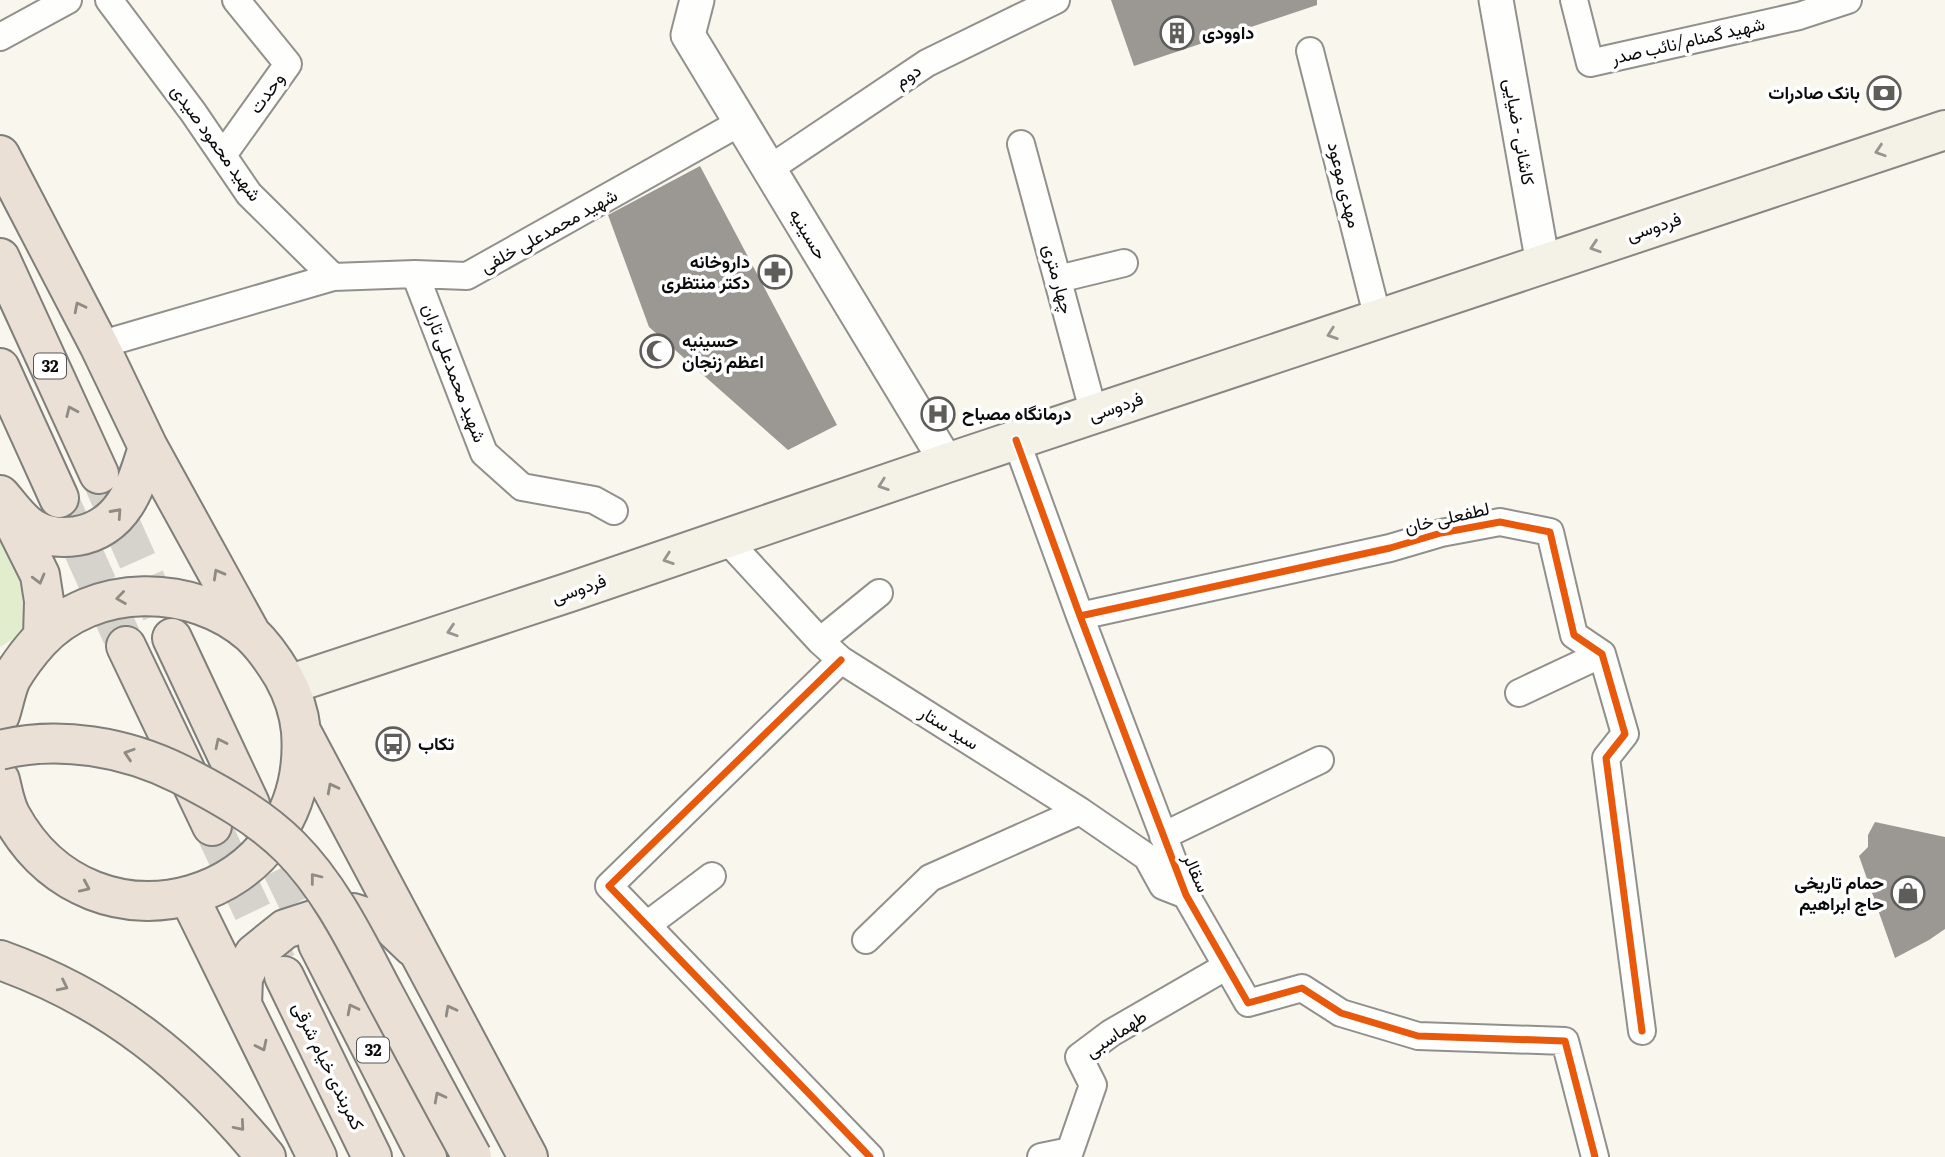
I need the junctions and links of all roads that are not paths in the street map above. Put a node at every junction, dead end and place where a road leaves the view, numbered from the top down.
1 (68, 0) edge
2 (110, 0) edge
3 (236, 0) edge
4 (696, 0) edge
5 (1056, 0) edge
6 (1498, 0) edge
7 (1574, 0) edge
8 (1848, 0) edge
9 (0, 37) edge
10 (1310, 51) dead end
11 (741, 122) junction
12 (1945, 130) edge
13 (1021, 144) dead end
14 (0, 155) edge
15 (222, 155) junction
16 (769, 169) junction
17 (0, 258) edge
18 (1124, 263) dead end
19 (1543, 264) junction
20 (415, 274) junction
21 (333, 277) junction
22 (1058, 279) junction
23 (1378, 319) junction
24 (99, 345) junction
25 (0, 368) edge
26 (1094, 414) junction
27 (1016, 440) junction
28 (148, 447) junction
29 (947, 463) junction
30 (99, 474) tunnel mouth
31 (0, 495) edge
32 (59, 498) tunnel mouth
33 (614, 511) dead end
34 (726, 539) junction
35 (879, 593) dead end
36 (1080, 617) junction
37 (251, 634) junction
38 (172, 638) tunnel mouth
39 (41, 639) junction
40 (820, 641) junction
41 (127, 646) tunnel mouth
42 (1602, 654) junction
43 (841, 660) junction
44 (0, 666) edge
45 (288, 685) junction
46 (1519, 693) dead end
47 (0, 715) edge
48 (301, 730) junction
49 (0, 750) edge
50 (1320, 760) dead end
51 (0, 780) edge
52 (250, 804) tunnel mouth
53 (1080, 811) junction
54 (212, 827) tunnel mouth
55 (1163, 836) junction
56 (18, 853) edge
57 (712, 876) dead end
58 (1186, 895) junction
59 (189, 897) junction
60 (647, 925) junction
61 (866, 940) dead end
62 (318, 944) tunnel mouth
63 (418, 950) junction
64 (0, 960) edge
65 (1227, 966) junction
66 (284, 976) tunnel mouth
67 (242, 1005) junction
68 (1642, 1031) dead end
69 (1071, 1154) edge
70 (266, 1157) edge
71 (317, 1157) edge
72 (372, 1157) edge
73 (427, 1157) edge
74 (472, 1157) edge
75 (528, 1157) edge
76 (870, 1157) edge
77 (1041, 1157) edge
78 (1595, 1157) edge

1 - 9 street
2 - 15 street, شهید محمود صیدی
3 - 15 street, وحدت
4 - 11 street, حسینیه
5 - 16 street, دوم
6 - 19 street, کاشانی - ضیایی
7 - 8 street, شهید گمنام/نائب صدر
10 - 23 street, مهدی موعود
11 - 16 street, حسینیه
11 - 20 street, شهید محمدعلی خلفی
12 -> 19 main road, فردوسی
13 - 22 street, چهار متری
24 -> 14 highway
15 - 21 street, شهید محمود صیدی
16 - 29 street, حسینیه
30 -> 17 highway, 32
18 - 22 street
19 - 23 main road, فردوسی
20 - 21 street, شهید محمدعلی خلفی
20 - 33 street, شهید محمدعلی تاران
21 - 24 street, شهید محمدعلی خلفی
22 - 26 street, چهار متری
23 -> 26 main road, فردوسی
24 - 28 highway
25 - 32 highway
26 - 27 main road, فردوسی
27 - 29 main road, فردوسی
27 - 36 street, سقالر
31 -> 28 highway
37 -> 28 highway
29 -> 34 main road, فردوسی
31 -> 39 highway
34 - 40 street, سید ستار
34 -> 45 main road, فردوسی
35 - 40 street
36 - 42 street, لطفعلی خان
36 - 55 street, سقالر
37 -> 39 highway
37 - 45 highway
52 -> 38 highway
39 - 44 highway
39 - 47 highway
40 - 43 street, سید ستار
41 - 54 highway
42 - 46 street
42 - 68 street
43 - 53 street, سید ستار
43 - 60 street
45 - 48 highway
48 - 59 highway
63 -> 48 highway
74 -> 49 highway, bridge
50 - 55 street
51 - 56 highway
53 - 58 street, سید ستار
53 - 61 street
55 - 58 street, سقالر
56 -> 59 highway
57 - 60 street
58 - 65 street, سقالر
59 - 67 highway
60 - 76 street
73 -> 62 highway, 32
63 - 67 highway
75 -> 63 highway
64 -> 70 highway
65 - 69 street, طهماسبی
65 - 78 street, سقالر
66 - 72 highway, کمربندی خیام شرقی
67 -> 71 highway
69 - 77 street, طهماسبی

